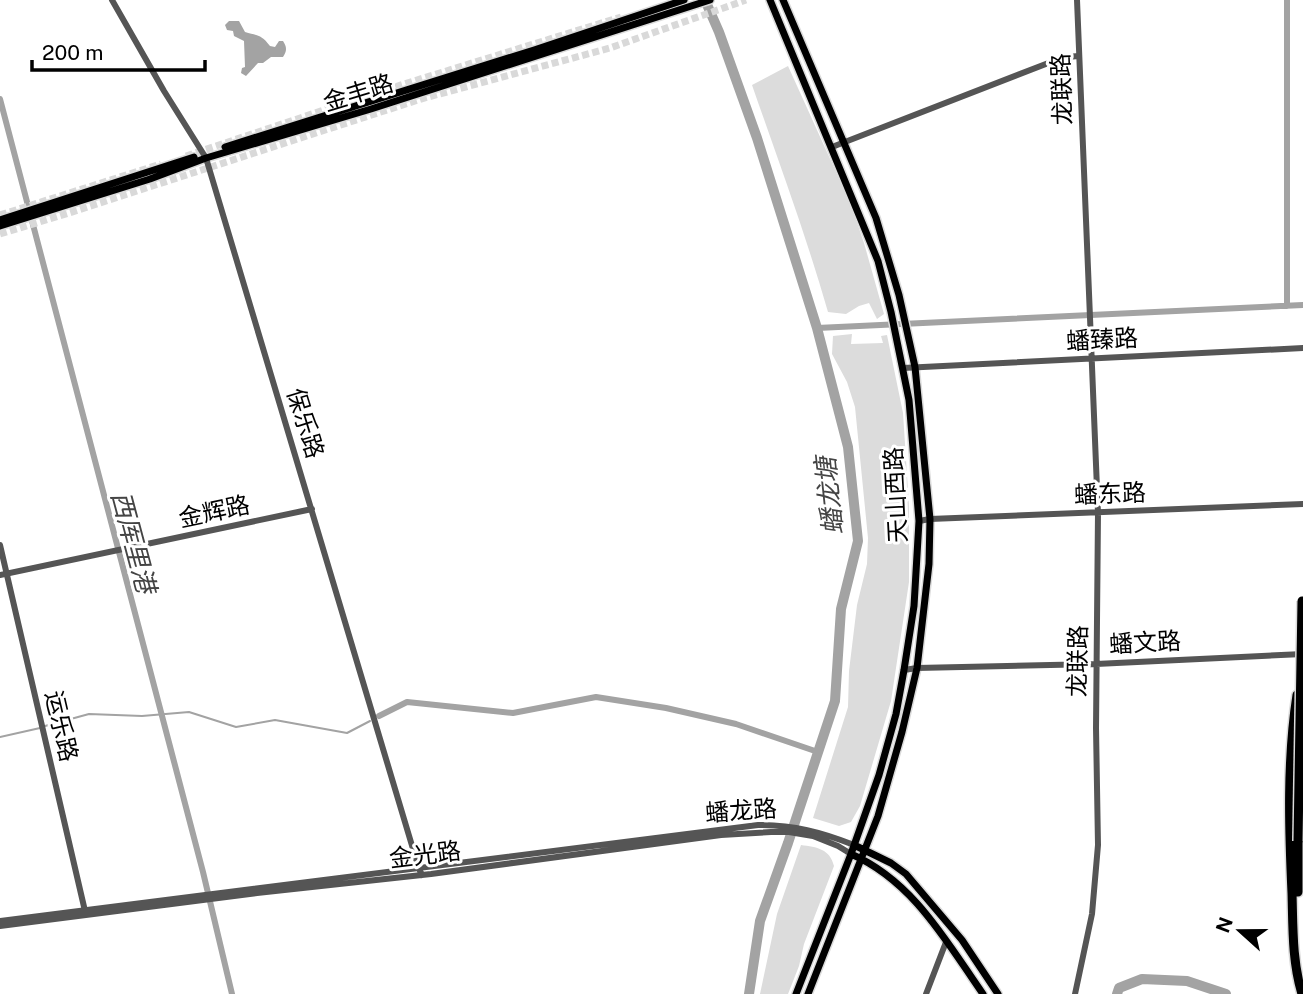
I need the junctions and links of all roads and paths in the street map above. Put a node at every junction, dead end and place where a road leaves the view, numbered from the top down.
1 (112, 0) edge
2 (710, 0) edge
3 (770, 0) edge
4 (783, 0) edge
5 (1077, 0) edge
6 (686, 4) edge
7 (1079, 56) junction
8 (845, 143) junction
9 (832, 147) junction
10 (204, 156) junction
11 (19, 217) junction
12 (0, 220) edge
13 (0, 226) edge
14 (1303, 348) edge
15 (1091, 359) junction
16 (915, 367) junction
17 (903, 368) junction
18 (1303, 504) edge
19 (312, 509) junction
20 (1098, 513) junction
21 (930, 519) junction
22 (919, 522) junction
23 (0, 545) edge
24 (4, 575) edge
25 (1303, 593) edge
26 (1303, 654) edge
27 (1096, 664) junction
28 (916, 668) junction
29 (904, 670) junction
30 (1303, 673) edge
31 (813, 833) junction
32 (854, 845) junction
33 (865, 850) junction
34 (851, 854) junction
35 (862, 859) junction
36 (420, 872) junction
37 (196, 899) junction
38 (85, 912) junction
39 (0, 923) edge
40 (946, 942) junction
41 (1302, 974) edge
42 (796, 994) edge
43 (808, 994) edge
44 (926, 994) edge
45 (983, 994) edge
46 (998, 994) edge
47 (1075, 994) edge
48 (1302, 994) edge

1 - 10 street, 保乐路
2 - 6 main road, 金丰路
3 - 9 main road, 天山西路
4 - 8 main road, 天山西路
5 - 7 street, 龙联路
6 - 10 main road, 金丰路
7 - 8 street
7 - 15 street, 龙联路
8 - 9 street
8 - 16 main road, 天山西路
9 - 17 main road, 天山西路
10 - 11 main road, 金丰路
10 - 19 street, 保乐路
11 - 12 main road
11 - 13 main road
14 - 15 street, 蟠臻路
15 - 16 street, 蟠臻路
15 - 20 street, 龙联路
16 - 17 street, 蟠臻路
16 - 21 main road, 天山西路
17 - 22 main road, 天山西路
18 - 20 street, 蟠东路
19 - 24 street, 金辉路
19 - 36 street, 保乐路
20 - 21 street, 蟠东路
20 - 27 street, 龙联路
21 - 22 street, 蟠东路
21 - 28 main road, 天山西路
22 - 29 main road, 天山西路
23 - 24 street, 运乐路
24 - 38 street, 运乐路
25 - 41 highway, bridge
26 - 27 street, 蟠文路
27 - 28 street, 蟠文路
27 - 47 street, 龙联路
28 - 29 street, 蟠文路
28 - 33 main road, 天山西路
29 - 32 main road, 天山西路
30 - 48 highway
31 - 32 street, 蟠龙路
31 - 34 street
31 - 36 street, 蟠龙路
32 - 33 main road, 蟠龙路
32 - 34 main road, 天山西路
33 - 35 main road, 天山西路
33 - 46 main road, 蟠龙路
34 - 35 main road
34 - 42 main road, 天山西路
35 - 40 main road
35 - 43 main road, 天山西路
36 - 37 street, 金光路
36 - 37 street, 金光路
37 - 38 street, 金光路
38 - 39 street, 金光路
40 - 44 street
40 - 45 main road
41 - 48 highway

